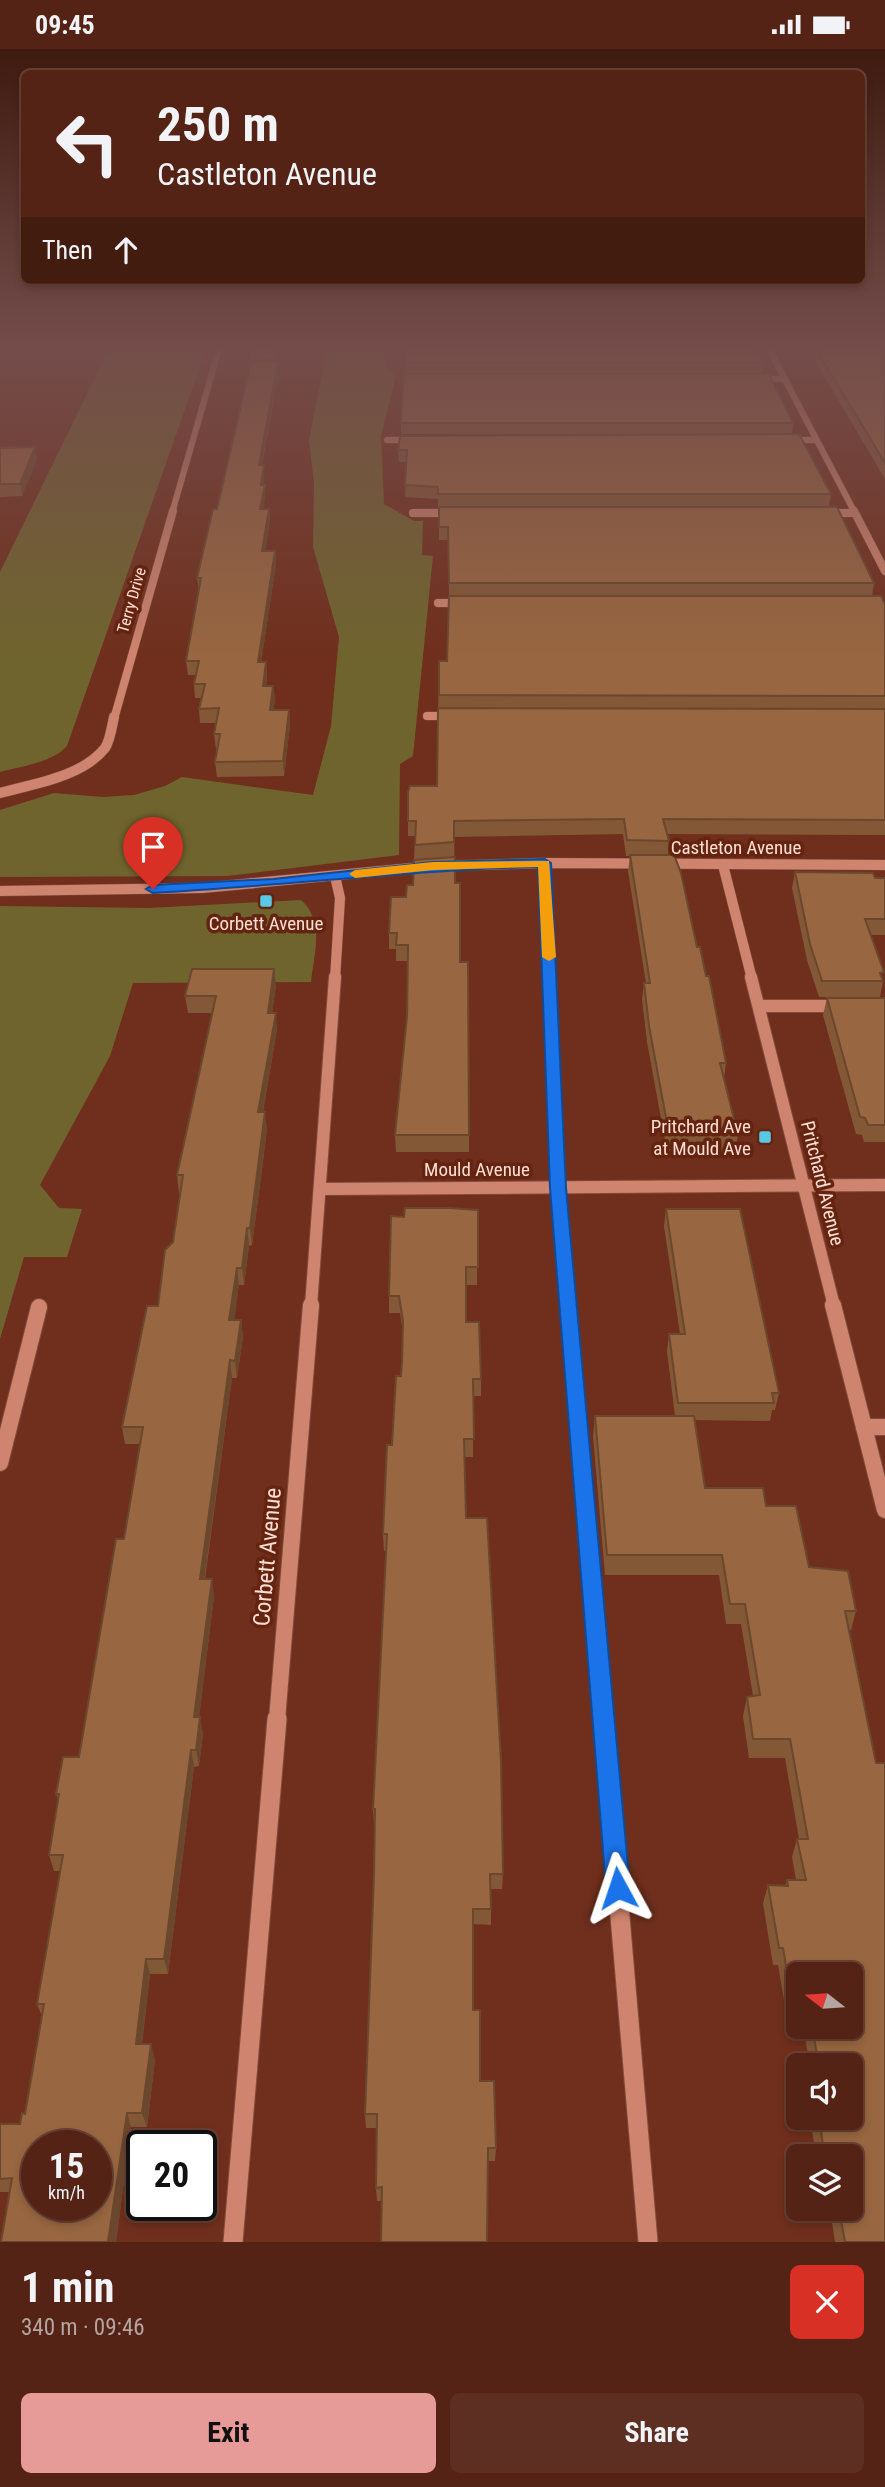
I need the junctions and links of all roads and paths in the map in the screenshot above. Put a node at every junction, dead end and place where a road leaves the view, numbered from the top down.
1 (190, 451) edge
2 (821, 451) edge
3 (413, 513) dead end
4 (469, 513) edge
5 (817, 513) edge
6 (852, 513) junction
7 (885, 571) edge
8 (438, 603) dead end
9 (479, 603) edge
10 (427, 716) dead end
11 (468, 716) edge
12 (0, 793) edge
13 (545, 863) junction
14 (723, 865) junction
15 (885, 865) edge
16 (335, 876) junction
17 (0, 891) edge
18 (759, 1006) junction
19 (846, 1006) edge
20 (804, 1185) junction
21 (885, 1185) edge
22 (558, 1188) junction
23 (321, 1189) junction
24 (40, 1307) dead end
25 (864, 1427) junction
26 (885, 1427) edge
27 (0, 1463) edge
28 (885, 1510) edge
29 (233, 2242) edge
30 (648, 2242) edge

1 - 12 street, Terry Drive
2 - 6 street
3 - 4 street
5 - 6 street
6 - 7 street
8 - 9 street
10 - 11 street
13 - 14 street, Castleton Avenue
13 - 16 street, Castleton Avenue
13 - 22 street
14 - 15 street, Castleton Avenue
14 - 18 street, Pritchard Avenue
16 - 17 street, Castleton Avenue
16 - 23 street, Corbett Avenue
18 - 19 street
18 - 20 street, Pritchard Avenue
20 - 21 street, Mould Avenue
20 - 22 street, Mould Avenue
20 - 25 street, Pritchard Avenue
22 - 23 street, Mould Avenue
22 - 30 street
23 - 29 street, Corbett Avenue
24 - 27 street
25 - 26 street
25 - 28 street, Pritchard Avenue

